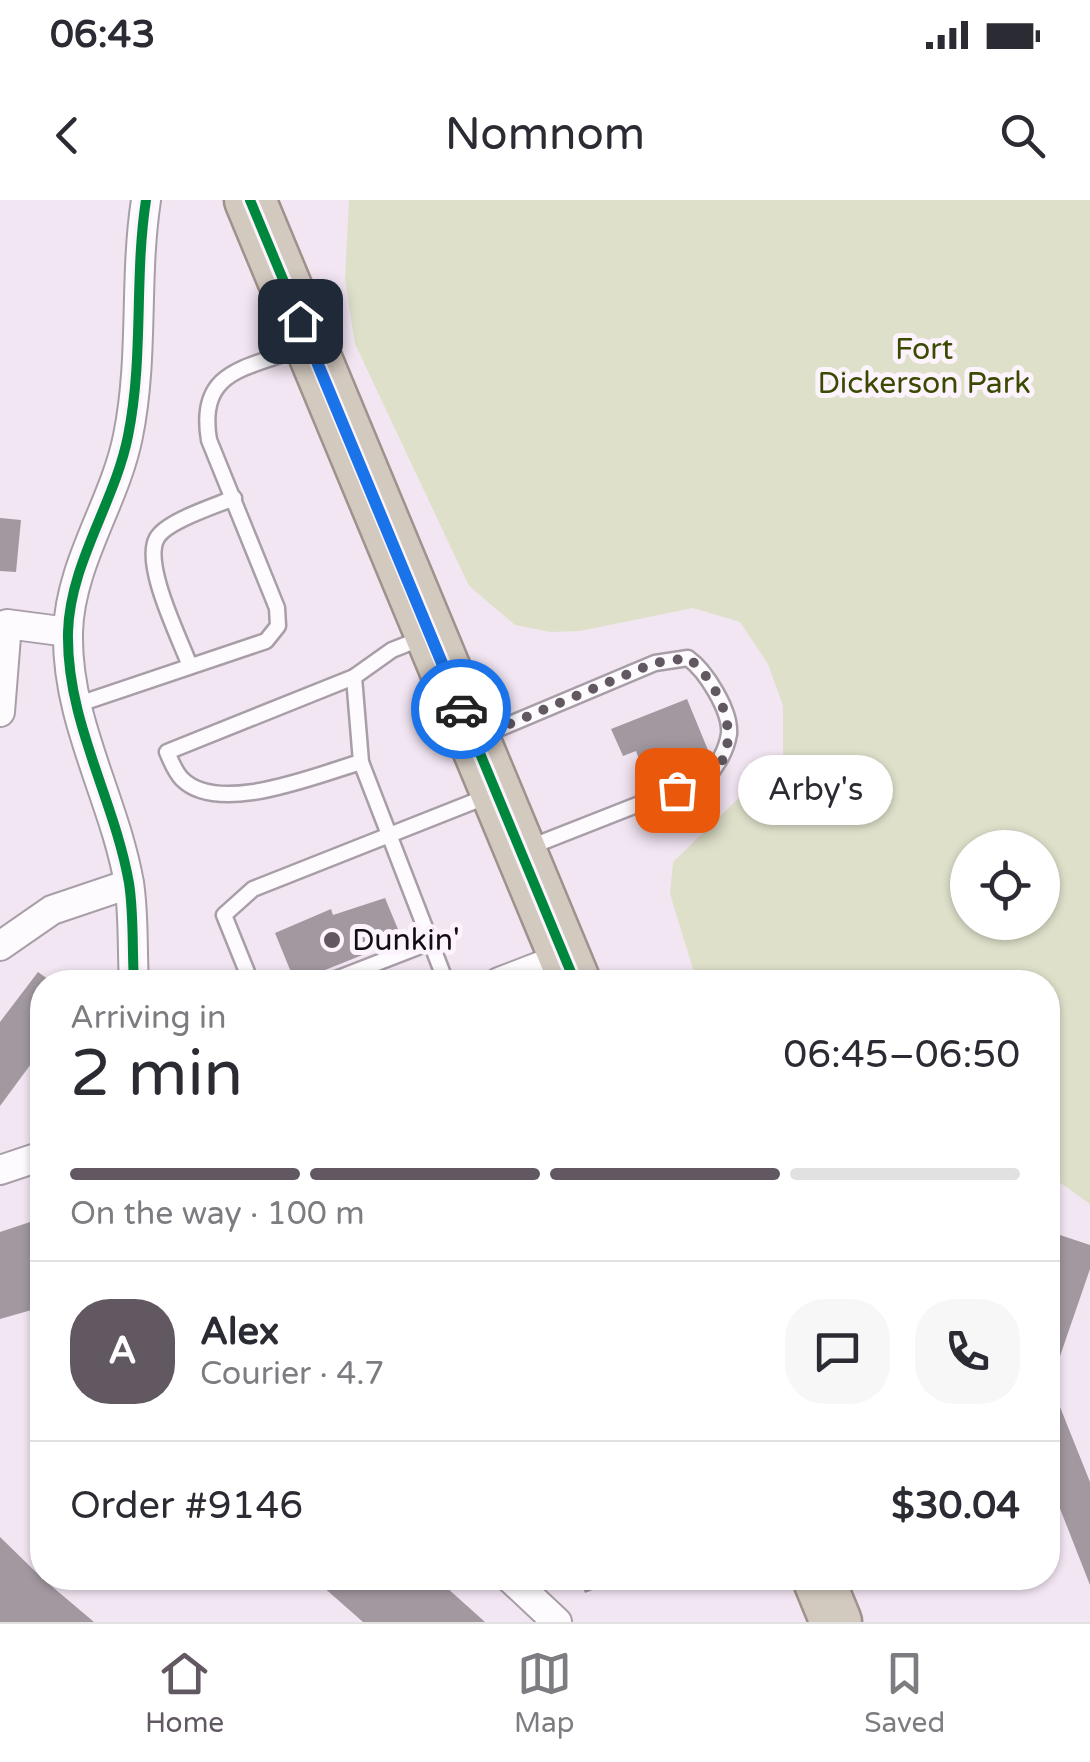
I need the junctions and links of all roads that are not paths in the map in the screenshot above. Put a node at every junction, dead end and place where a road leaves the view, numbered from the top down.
1 (146, 200) edge
2 (250, 200) edge
3 (310, 344) junction
4 (234, 498) junction
5 (68, 632) junction
6 (431, 635) junction
7 (190, 666) junction
8 (354, 677) junction
9 (76, 705) junction
10 (0, 712) edge
11 (474, 739) junction
12 (360, 762) junction
13 (496, 793) junction
14 (390, 834) junction
15 (520, 851) junction
16 (129, 884) junction
17 (431, 942) junction
18 (0, 946) edge
19 (133, 970) edge
20 (245, 970) edge
21 (359, 970) edge
22 (442, 970) edge
23 (569, 970) edge
24 (30, 1160) edge
25 (0, 1170) edge
26 (523, 1590) edge
27 (823, 1590) edge
28 (557, 1622) edge
29 (836, 1622) edge

1 - 5 street
2 - 3 highway
3 - 4 lane
3 - 6 highway
4 - 7 lane
4 - 7 lane
5 - 9 street
5 - 10 street
6 - 8 lane
6 - 11 highway
7 - 9 lane
8 - 12 lane
8 - 12 lane
9 - 16 street
11 - 13 highway
11 - 15 lane
12 - 14 lane
13 - 14 lane
13 - 15 highway
14 - 17 lane
14 - 20 lane
15 - 23 highway
16 - 18 street
16 - 19 street
17 - 21 lane
17 - 22 lane
24 - 25 street
26 - 28 street
27 - 29 highway

